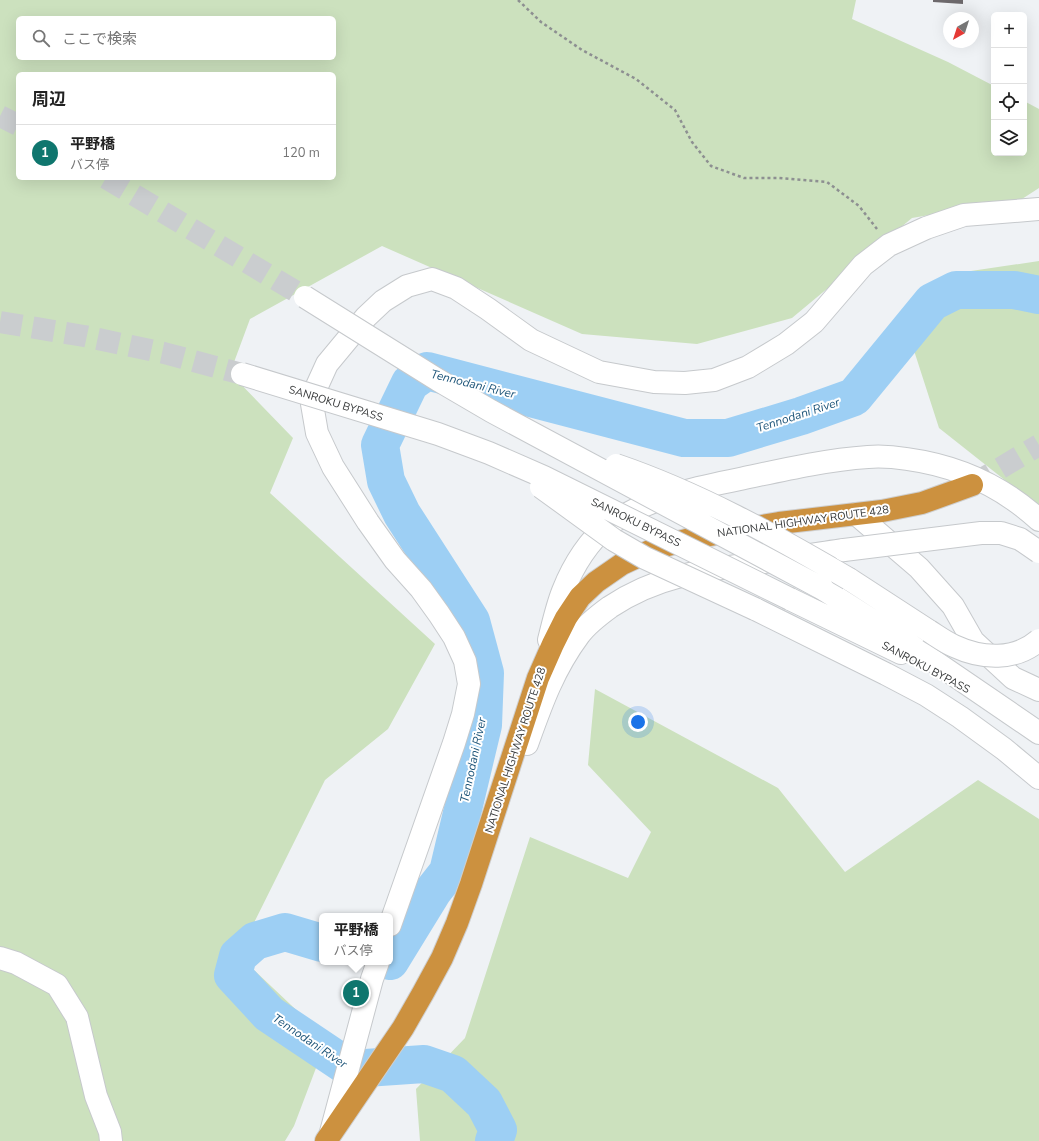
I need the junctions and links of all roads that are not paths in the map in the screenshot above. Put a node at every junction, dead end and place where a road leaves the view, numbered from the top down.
1 (1039, 209) edge
2 (305, 298) tunnel mouth
3 (242, 374) tunnel mouth
4 (550, 443) junction
5 (488, 453) junction
6 (972, 485) tunnel mouth
7 (856, 514) junction
8 (1039, 520) edge
9 (1039, 552) edge
10 (1039, 640) edge
11 (538, 678) junction
12 (1039, 690) edge
13 (1012, 714) junction
14 (1039, 733) edge
15 (1039, 778) edge
16 (471, 884) junction
17 (393, 916) edge
18 (0, 958) edge
19 (377, 965) edge
20 (329, 1139) edge
21 (111, 1141) edge

1 - 17 street
2 - 4 street, SANROKU BYPASS, bridge
3 - 5 street, SANROKU BYPASS, bridge
4 - 10 street, bridge
4 - 13 street, SANROKU BYPASS, bridge
5 - 13 street, SANROKU BYPASS, bridge
5 - 15 street, bridge
6 - 7 highway, NATIONAL HIGHWAY ROUTE 428
7 - 11 highway, NATIONAL HIGHWAY ROUTE 428
7 - 12 street
8 - 11 street
9 - 16 street, bridge
11 - 16 highway, NATIONAL HIGHWAY ROUTE 428
13 - 14 street, SANROKU BYPASS
16 - 20 highway, NATIONAL HIGHWAY ROUTE 428
18 - 21 street
19 - 20 street

